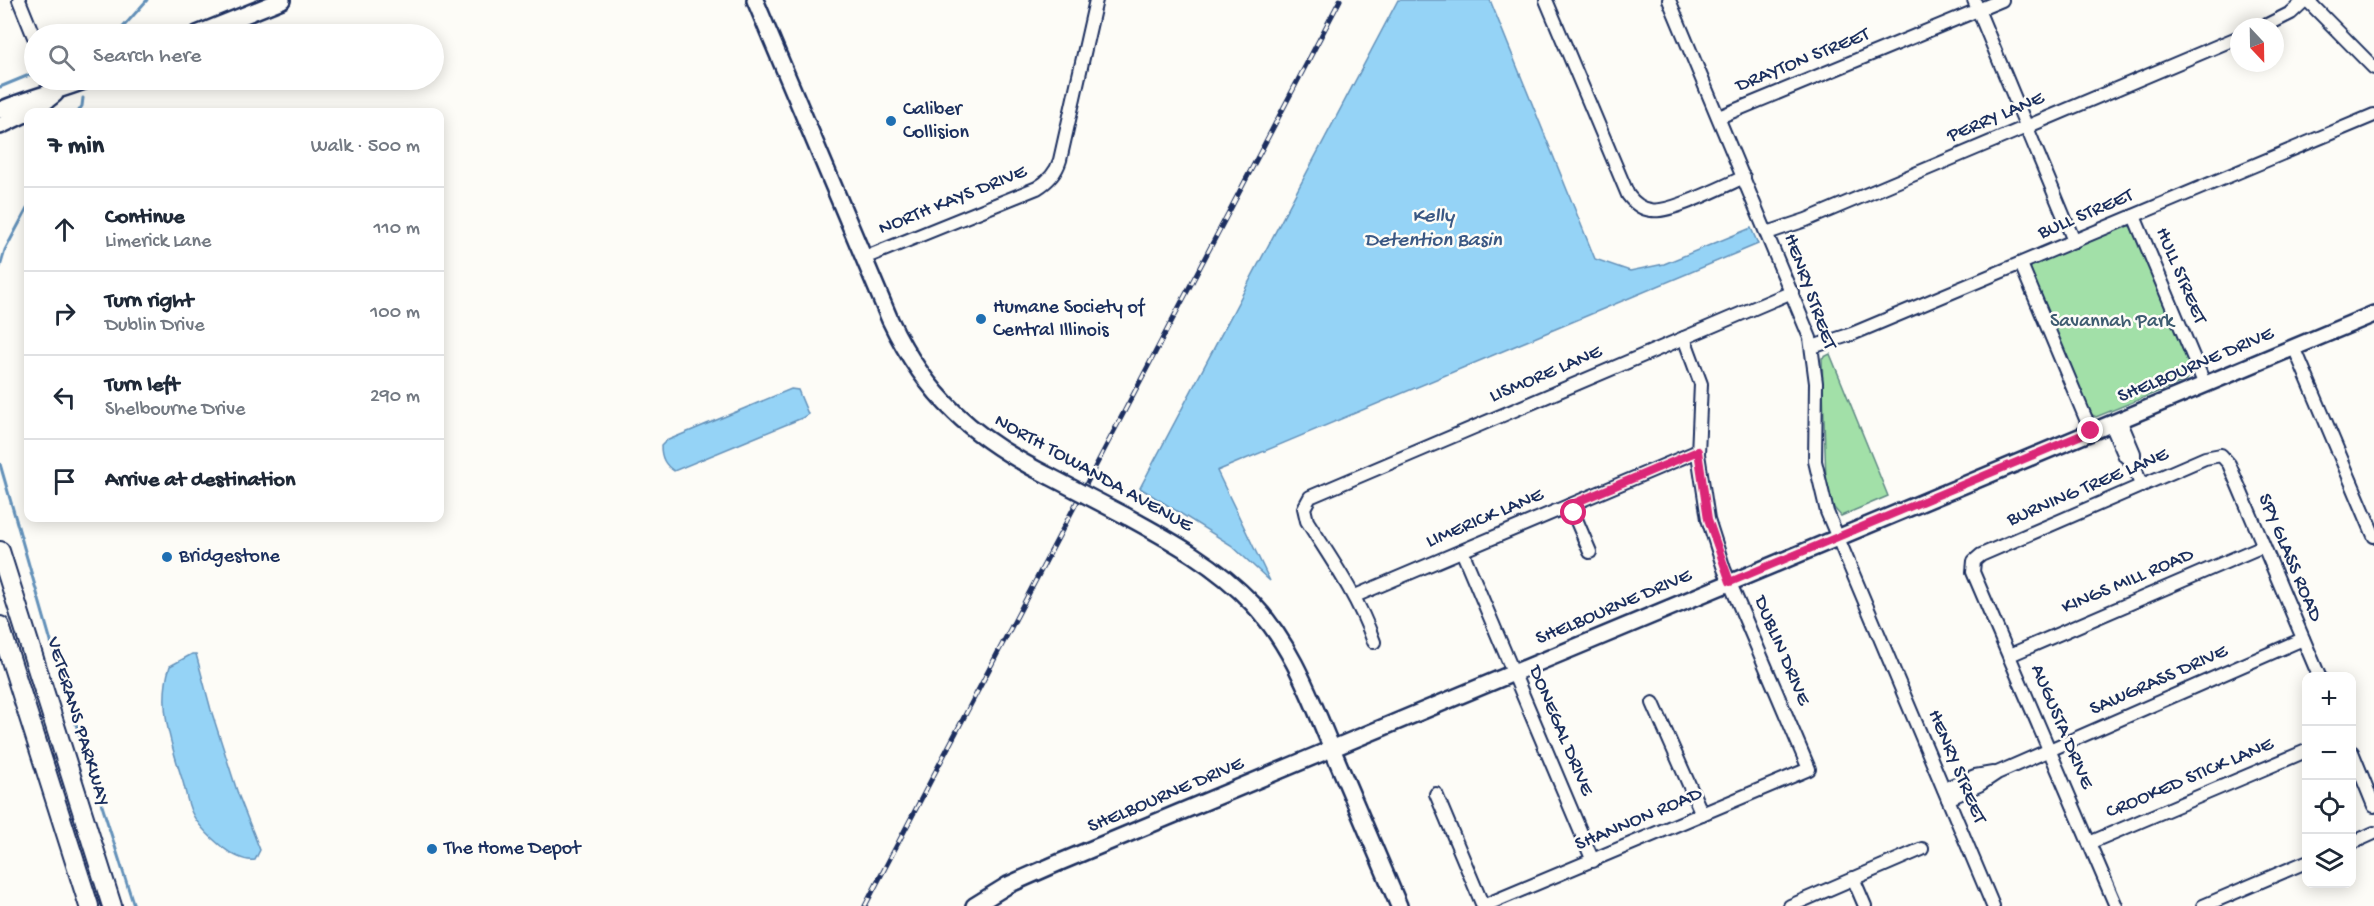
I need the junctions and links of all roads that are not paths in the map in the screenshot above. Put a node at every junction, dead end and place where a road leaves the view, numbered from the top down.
1 (19, 0) edge
2 (282, 0) edge
3 (755, 0) edge
4 (1096, 0) edge
5 (1546, 0) edge
6 (1684, 0) edge
7 (2002, 0) edge
8 (2306, 0) edge
9 (1671, 3) edge
10 (1976, 5) edge
11 (2281, 18) edge
12 (29, 24) edge
13 (222, 24) edge
14 (2230, 41) edge
15 (2374, 68) edge
16 (46, 90) edge
17 (52, 90) edge
18 (37, 108) edge
19 (0, 110) edge
20 (24, 115) edge
21 (2374, 115) edge
22 (1719, 117) junction
23 (0, 126) edge
24 (2026, 126) junction
25 (1743, 177) junction
26 (2134, 216) junction
27 (1767, 233) junction
28 (2074, 241) junction
29 (864, 258) junction
30 (2021, 264) junction
31 (1792, 292) junction
32 (2374, 314) edge
33 (1684, 338) junction
34 (1812, 347) junction
35 (2294, 347) junction
36 (2205, 385) junction
37 (2116, 422) junction
38 (2091, 431) junction
39 (1698, 451) junction
40 (2222, 456) joint
41 (2141, 486) junction
42 (1570, 505) junction
43 (2374, 536) edge
44 (1837, 538) junction
45 (2262, 546) junction
46 (0, 551) edge
47 (1462, 551) junction
48 (1590, 552) dead end
49 (1972, 564) joint
50 (1730, 582) junction
51 (1355, 596) junction
52 (0, 626) edge
53 (2303, 639) junction
54 (1374, 642) dead end
55 (2010, 655) junction
56 (2317, 672) edge
57 (1514, 673) junction
58 (1653, 703) dead end
59 (1332, 750) junction
60 (2049, 750) junction
61 (2302, 753) edge
62 (2356, 762) edge
63 (1809, 769) joint
64 (1436, 794) dead end
65 (1946, 794) junction
66 (2374, 806) edge
67 (1702, 814) junction
68 (2374, 833) edge
69 (2356, 841) edge
70 (2089, 843) junction
71 (1922, 849) dead end
72 (1593, 861) junction
73 (2302, 864) edge
74 (1853, 879) junction
75 (1803, 903) edge
76 (89, 906) edge
77 (112, 906) edge
78 (974, 906) edge
79 (1399, 906) edge
80 (1483, 906) edge
81 (1790, 906) edge
82 (1865, 906) edge
83 (1993, 906) edge
84 (2116, 906) edge
85 (2203, 906) edge

1 - 12 street
2 - 13 main road
3 - 29 main road, NORTH TOWANDA AVENUE
4 - 29 street, NORTH KAYS DRIVE
5 - 25 street
6 - 9 street
7 - 10 street, DRAYTON STREET
8 - 11 street
8 - 15 street
9 - 22 street, HENRY STREET
10 - 22 street, DRAYTON STREET
10 - 24 street
14 - 24 street, PERRY LANE
16 - 19 main road
17 - 18 main road
20 - 23 main road
21 - 26 street, BULL STREET
22 - 25 street, HENRY STREET
24 - 27 street, PERRY LANE
24 - 28 street
25 - 27 street, HENRY STREET
26 - 28 street, BULL STREET
26 - 36 street, HULL STREET
27 - 31 street, HENRY STREET
28 - 30 street, BULL STREET
29 - 59 main road, NORTH TOWANDA AVENUE, bridge
30 - 34 street, BULL STREET
30 - 38 street
31 - 33 street, LISMORE LANE
31 - 34 street, HENRY STREET
32 - 35 main road, SHELBOURNE DRIVE
33 - 39 street, DUBLIN DRIVE
33 - 51 street, LISMORE LANE
34 - 44 street, HENRY STREET
35 - 36 main road, SHELBOURNE DRIVE
35 - 43 street
36 - 37 main road, SHELBOURNE DRIVE
37 - 38 main road, SHELBOURNE DRIVE
37 - 41 street
38 - 44 main road, SHELBOURNE DRIVE
39 - 42 street, LIMERICK LANE
39 - 50 street, DUBLIN DRIVE
40 - 41 street, BURNING TREE LANE
40 - 45 street, SPY GLASS ROAD
41 - 49 street, BURNING TREE LANE
42 - 47 street, LIMERICK LANE
42 - 48 street
44 - 50 main road, SHELBOURNE DRIVE
44 - 65 street, HENRY STREET
45 - 53 street, SPY GLASS ROAD
45 - 55 street, KINGS MILL ROAD
46 - 77 highway, VETERANS PARKWAY
47 - 51 street, LIMERICK LANE
47 - 57 street, DONEGAL DRIVE
49 - 55 street, AUGUSTA DRIVE
50 - 57 main road, SHELBOURNE DRIVE
50 - 63 street, DUBLIN DRIVE
51 - 54 street
52 - 76 highway
53 - 56 street, SPY GLASS ROAD
53 - 60 street, SAWGRASS DRIVE
55 - 60 street, AUGUSTA DRIVE
57 - 59 main road, SHELBOURNE DRIVE
57 - 72 street, DONEGAL DRIVE
58 - 67 street
59 - 78 main road, SHELBOURNE DRIVE
59 - 79 main road, NORTH TOWANDA AVENUE
60 - 65 street, SAWGRASS DRIVE
60 - 70 street, AUGUSTA DRIVE
61 - 70 street, CROOKED STICK LANE
62 - 66 street
63 - 67 street, SHANNON ROAD
64 - 80 street
65 - 83 street, HENRY STREET
67 - 72 street, SHANNON ROAD
68 - 69 street
70 - 84 street, AUGUSTA DRIVE
71 - 74 street
72 - 80 street, SHANNON ROAD
73 - 85 street
74 - 75 street
74 - 82 street
75 - 81 street

